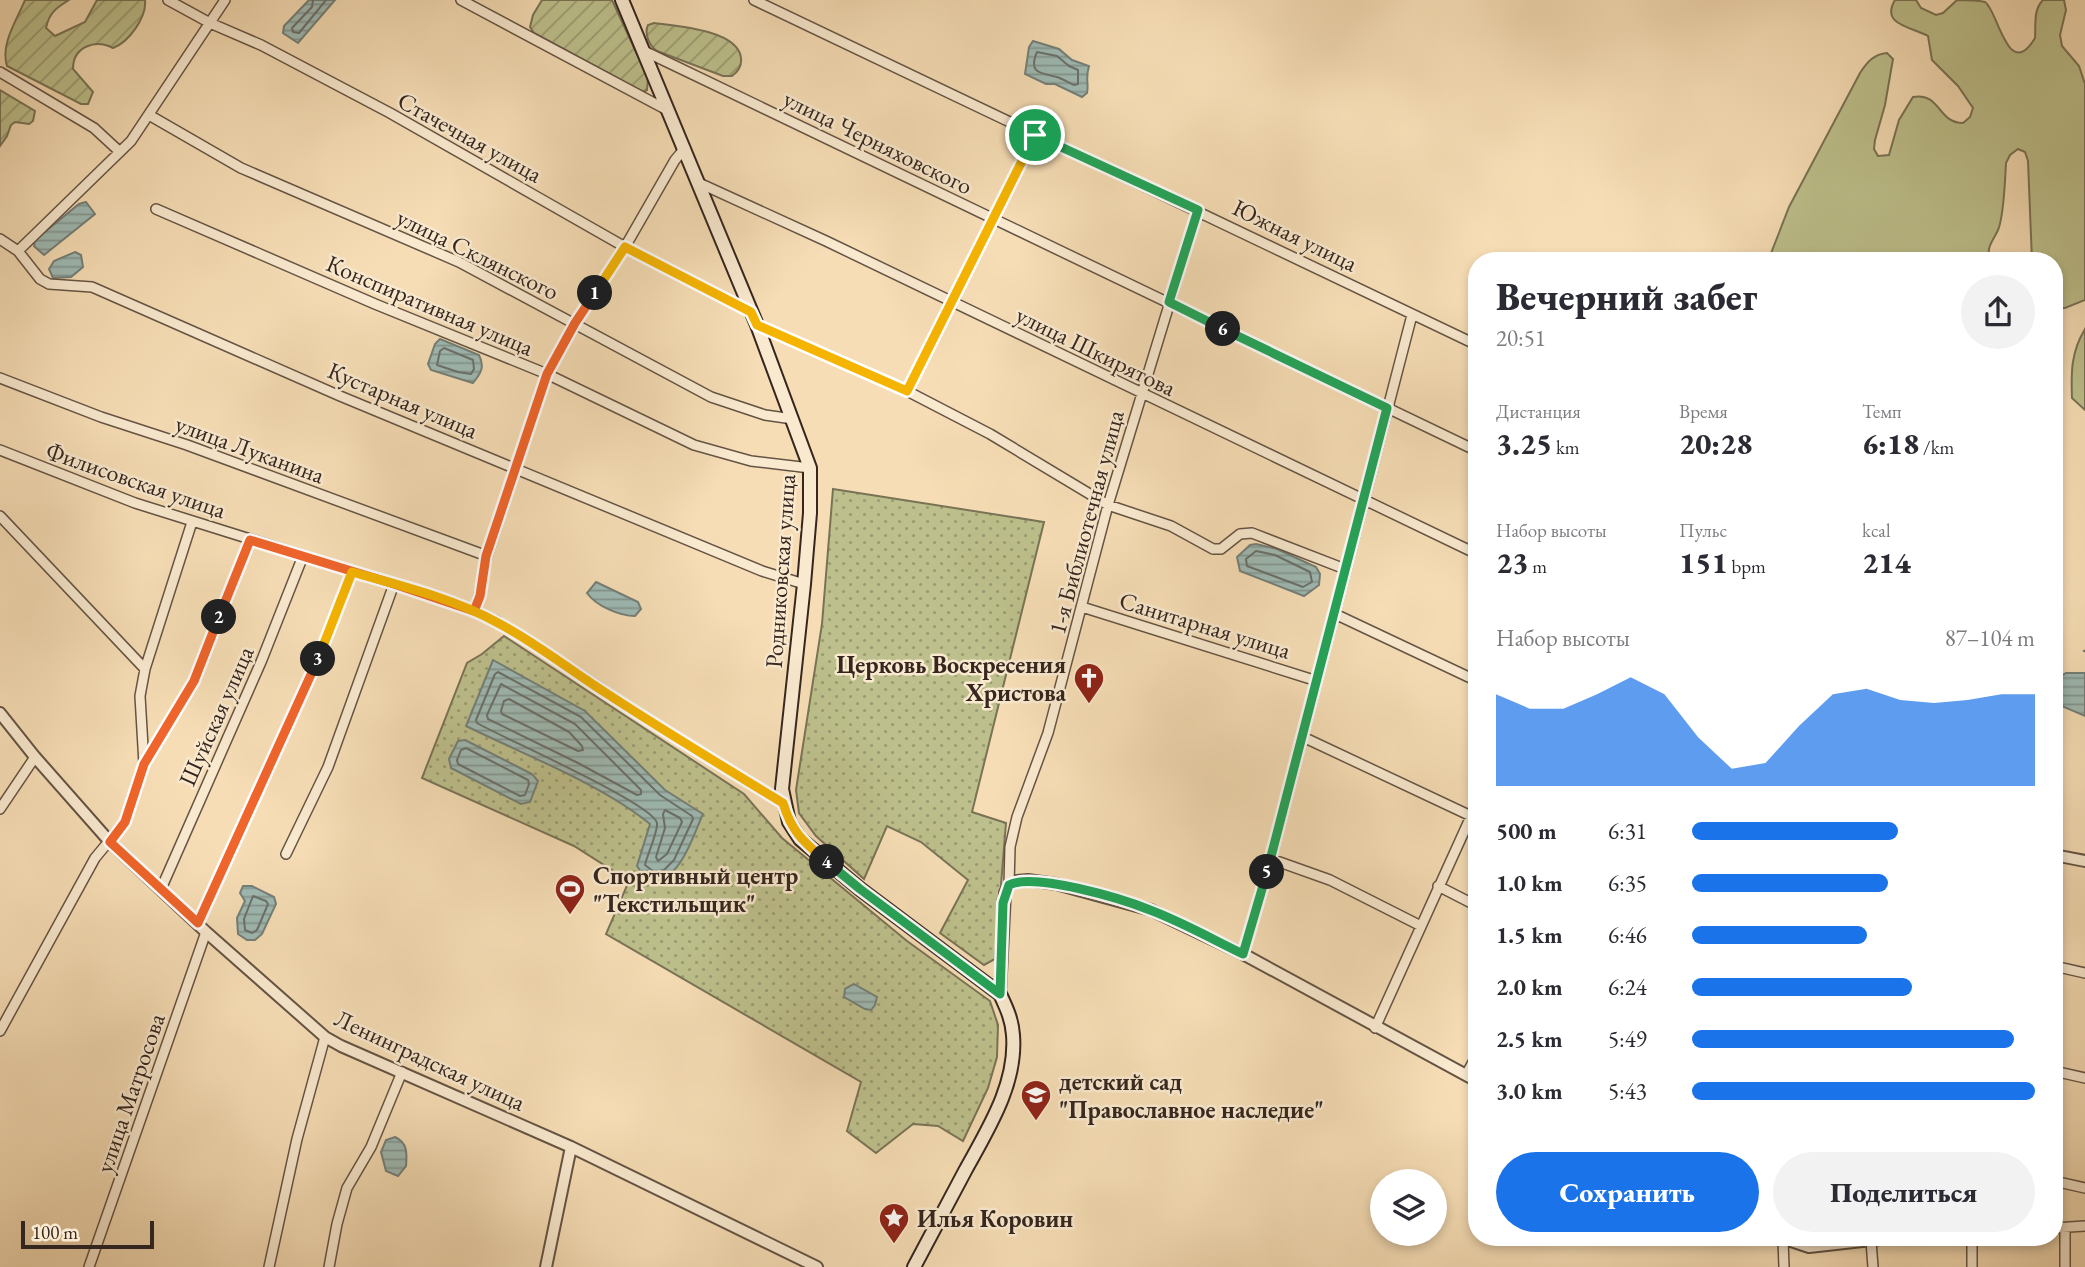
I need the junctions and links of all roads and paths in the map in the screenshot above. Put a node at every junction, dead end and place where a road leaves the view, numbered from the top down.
1 (168, 0) edge
2 (225, 0) edge
3 (461, 0) edge
4 (622, 0) edge
5 (754, 0) edge
6 (211, 23) junction
7 (641, 50) junction
8 (0, 72) edge
9 (670, 112) junction
10 (149, 115) junction
11 (1035, 135) junction
12 (685, 148) junction
13 (120, 152) junction
14 (699, 183) junction
15 (156, 209) dead end
16 (1198, 210) junction
17 (994, 219) junction
18 (0, 239) edge
19 (625, 247) junction
20 (18, 251) junction
21 (1169, 302) junction
22 (952, 303) junction
23 (751, 312) junction
24 (1412, 315) junction
25 (575, 323) junction
26 (757, 325) junction
27 (1468, 341) edge
28 (547, 374) junction
29 (0, 377) edge
30 (907, 391) junction
31 (1140, 394) junction
32 (1387, 408) junction
33 (793, 419) junction
34 (1468, 447) edge
35 (0, 450) edge
36 (517, 468) junction
37 (810, 468) junction
38 (1364, 501) junction
39 (1108, 505) junction
40 (0, 516) edge
41 (192, 522) junction
42 (250, 540) junction
43 (1468, 550) edge
44 (303, 556) junction
45 (486, 556) junction
46 (1345, 569) junction
47 (352, 572) junction
48 (394, 584) junction
49 (804, 584) junction
50 (1082, 607) junction
51 (474, 611) junction
52 (1335, 614) junction
53 (145, 669) junction
54 (1468, 677) edge
55 (1317, 681) junction
56 (0, 713) edge
57 (1303, 737) junction
58 (35, 757) junction
59 (144, 764) junction
60 (783, 803) junction
61 (0, 809) edge
62 (1468, 816) edge
63 (1468, 823) edge
64 (110, 842) junction
65 (286, 854) dead end
66 (2063, 857) edge
67 (1271, 859) junction
68 (2085, 862) edge
69 (1009, 885) junction
70 (1438, 886) junction
71 (161, 889) junction
72 (1468, 901) edge
73 (198, 923) junction
74 (1421, 926) junction
75 (206, 932) junction
76 (1243, 954) junction
77 (2063, 968) edge
78 (2085, 973) edge
79 (1000, 994) junction
80 (1375, 1028) junction
81 (0, 1031) edge
82 (325, 1037) junction
83 (1468, 1071) edge
84 (402, 1072) junction
85 (2063, 1073) edge
86 (1466, 1075) joint
87 (2085, 1079) edge
88 (571, 1147) junction
89 (2063, 1183) edge
90 (2085, 1188) edge
91 (2085, 1226) edge
92 (2063, 1228) edge
93 (1782, 1246) edge
94 (1871, 1246) edge
95 (1972, 1246) edge
96 (2062, 1246) edge
97 (89, 1267) edge
98 (269, 1267) edge
99 (329, 1267) edge
100 (546, 1267) edge
101 (817, 1267) edge
102 (914, 1267) edge
103 (1784, 1267) edge
104 (1873, 1267) edge
105 (1972, 1267) edge
106 (2065, 1267) edge

1 - 6 street, Стачечная улица
2 - 6 street
3 - 9 street
4 - 7 main road, Родниковская улица
5 - 11 street, Южная улица
6 - 10 street
6 - 19 street, Стачечная улица
7 - 9 main road, Родниковская улица
7 - 17 street, улица Черняховского
8 - 13 street
9 - 12 main road, Родниковская улица
10 - 13 street
10 - 25 street, улица Склянского
11 - 16 street, Южная улица
11 - 17 street
12 - 14 main road, Родниковская улица
12 - 19 street
13 - 20 street
14 - 22 street, улица Шкирятова
14 - 23 main road, Родниковская улица
15 - 28 street, Конспиративная улица
16 - 21 street, 1-я Библиотечная улица
16 - 24 street, Южная улица
17 - 21 street, улица Черняховского
17 - 22 street
18 - 20 street, Кустарная улица
19 - 23 street, Стачечная улица
19 - 25 street
20 - 36 street, Кустарная улица
21 - 31 street, 1-я Библиотечная улица
21 - 32 street, улица Черняховского
22 - 30 street
22 - 31 street, улица Шкирятова
23 - 26 main road, Родниковская улица
24 - 27 street, Южная улица
24 - 32 street
25 - 28 street
25 - 33 street, улица Склянского
26 - 30 street
26 - 33 main road, Родниковская улица
28 - 36 street
28 - 37 street, Конспиративная улица
29 - 45 street, улица Луканина
30 - 39 street
31 - 38 street, улица Шкирятова
31 - 39 street, 1-я Библиотечная улица
32 - 34 street, улица Черняховского
32 - 38 street
33 - 37 main road, Родниковская улица
35 - 41 street, Филисовская улица
36 - 45 street
36 - 49 street, Кустарная улица
37 - 49 main road, Родниковская улица
38 - 43 street, улица Шкирятова
38 - 46 street
39 - 46 street
39 - 50 street, 1-я Библиотечная улица
40 - 53 street
41 - 42 street, Филисовская улица
41 - 53 street
42 - 44 street, Филисовская улица
42 - 59 street
44 - 47 street, Филисовская улица
44 - 71 street, Шуйская улица
45 - 51 street
46 - 52 street
47 - 48 street, Филисовская улица
47 - 73 street
48 - 51 street, Филисовская улица
48 - 65 street
49 - 60 main road, Родниковская улица
50 - 55 street, Санитарная улица
50 - 69 street, 1-я Библиотечная улица
51 - 60 street, Филисовская улица
52 - 54 street
52 - 55 street
53 - 59 street
55 - 57 street
56 - 58 street, Ленинградская улица
57 - 62 street
57 - 67 street
58 - 61 street
58 - 64 street, Ленинградская улица
59 - 64 street
60 - 79 main road, Родниковская улица
63 - 70 street
64 - 71 street, Ленинградская улица
64 - 81 street
66 - 68 street
67 - 74 street
67 - 76 street
69 - 76 street
69 - 79 street
70 - 72 street
70 - 74 street
71 - 73 street, Ленинградская улица
73 - 75 street, Ленинградская улица
74 - 80 street
75 - 82 street, Ленинградская улица
75 - 97 street, улица Матросова
76 - 80 street
77 - 78 street
79 - 102 main road
80 - 86 street
82 - 84 street, Ленинградская улица
82 - 98 street
83 - 86 street
84 - 88 street, Ленинградская улица
84 - 99 street
85 - 87 street
88 - 100 street
88 - 101 street, Ленинградская улица
89 - 90 street
91 - 92 street
93 - 103 street
94 - 104 street
95 - 105 street
96 - 106 street

